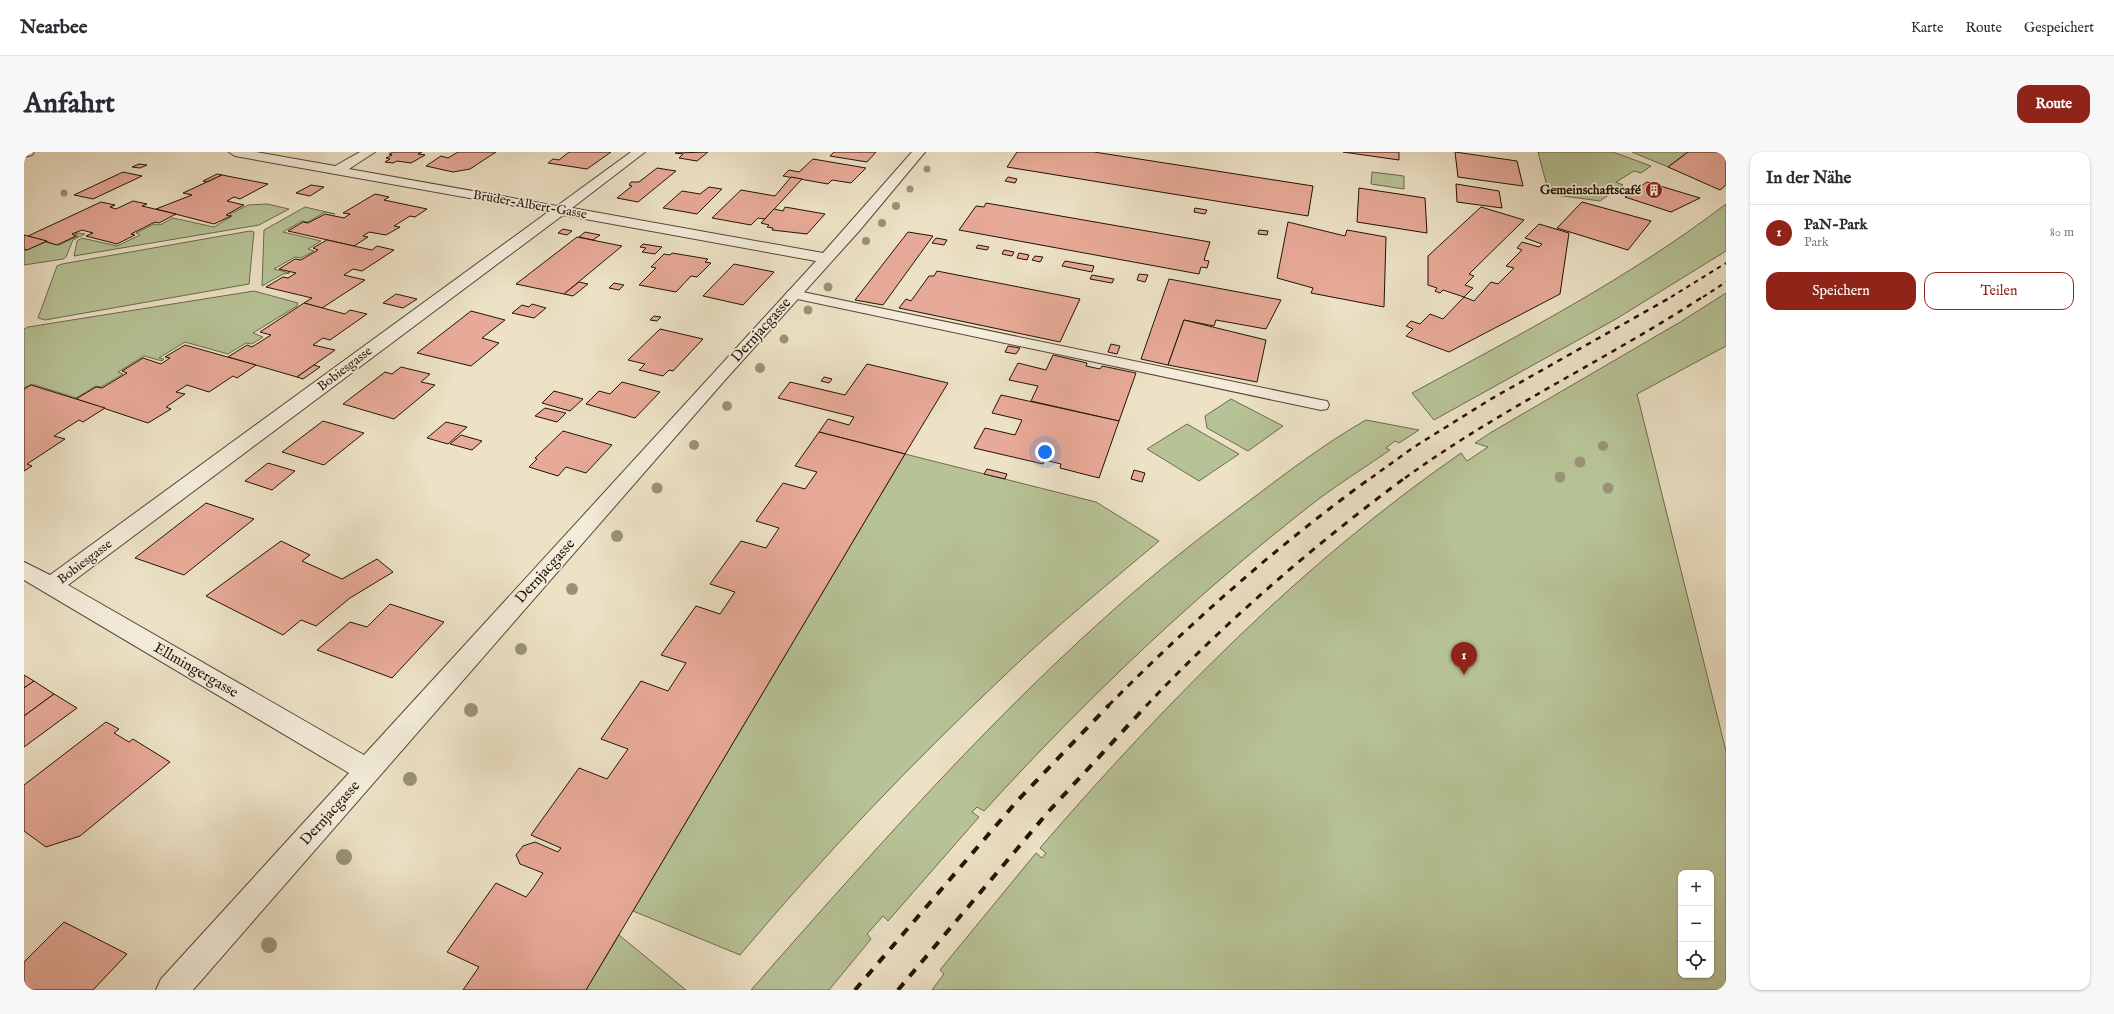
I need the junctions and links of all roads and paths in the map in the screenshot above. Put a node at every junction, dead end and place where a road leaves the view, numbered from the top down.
1 (28, 152) edge
2 (235, 152) edge
3 (369, 152) edge
4 (639, 152) edge
5 (919, 152) edge
6 (24, 153) edge
7 (337, 170) junction
8 (559, 210) junction
9 (826, 258) junction
10 (793, 294) junction
11 (1321, 405) dead end
12 (24, 570) edge
13 (51, 586) junction
14 (367, 770) junction
15 (172, 990) edge

1 - 6 street
2 - 7 street, Brüder-Albert-Gasse
3 - 7 street
4 - 8 street, Bobiesgasse
5 - 9 street, Dernjacgasse
7 - 8 street, Brüder-Albert-Gasse
8 - 9 street, Brüder-Albert-Gasse
8 - 13 street, Bobiesgasse
9 - 10 street, Dernjacgasse
10 - 11 lane
10 - 14 street, Dernjacgasse
12 - 13 street, Ellmingergasse
13 - 14 street, Ellmingergasse
14 - 15 street, Dernjacgasse

